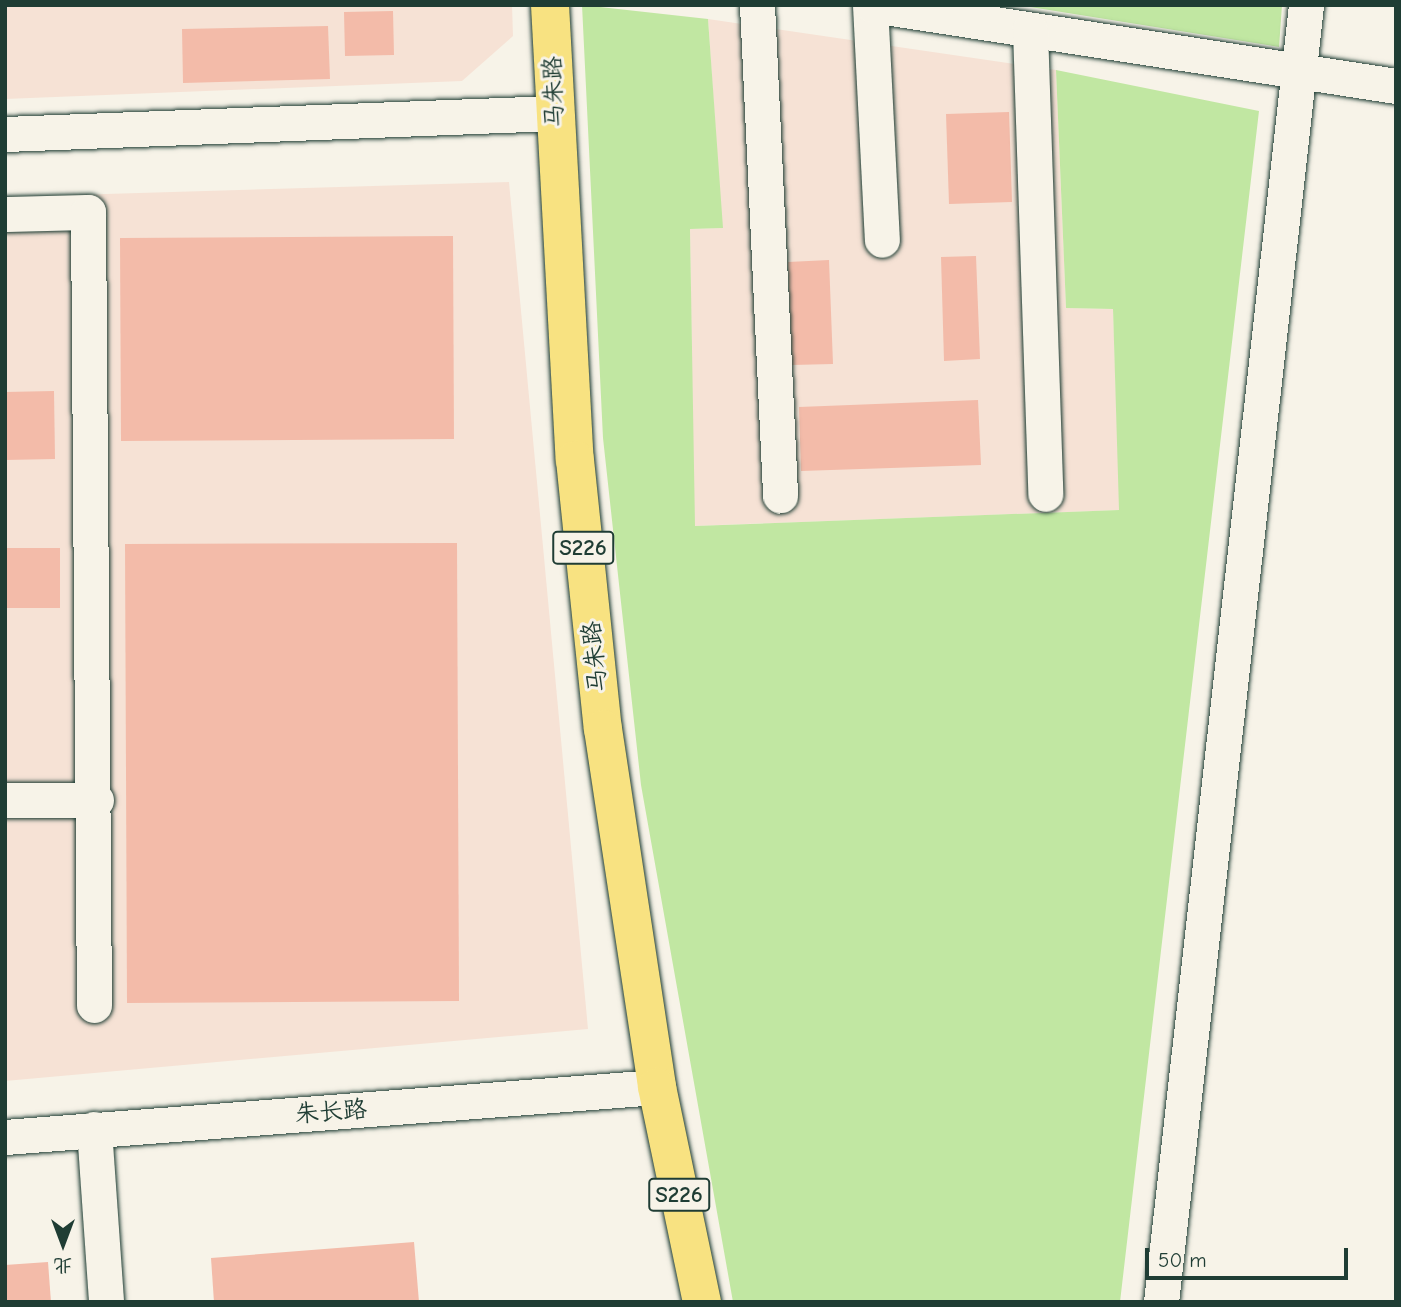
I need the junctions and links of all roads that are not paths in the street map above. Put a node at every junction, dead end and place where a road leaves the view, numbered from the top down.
1 (550, 5) edge
2 (757, 5) edge
3 (871, 5) edge
4 (1306, 5) edge
5 (1030, 30) junction
6 (1300, 73) junction
7 (1396, 86) edge
8 (554, 113) junction
9 (5, 134) edge
10 (5, 214) edge
11 (882, 240) dead end
12 (1045, 494) dead end
13 (780, 495) dead end
14 (5, 800) edge
15 (96, 800) junction
16 (94, 1006) dead end
17 (657, 1087) junction
18 (94, 1129) junction
19 (5, 1137) edge
20 (106, 1302) edge
21 (702, 1302) edge
22 (1161, 1302) edge

1 - 8 main road, 马朱路 / S226
2 - 13 street
3 - 5 street
3 - 11 street
4 - 6 street
5 - 6 street
5 - 12 street
6 - 7 street
6 - 22 street
8 - 9 street
8 - 17 main road, 马朱路 / S226
10 - 15 street
14 - 15 street
15 - 16 street
17 - 18 street, 朱长路
17 - 21 main road, 马朱路 / S226
18 - 19 street, 朱长路
18 - 20 street

